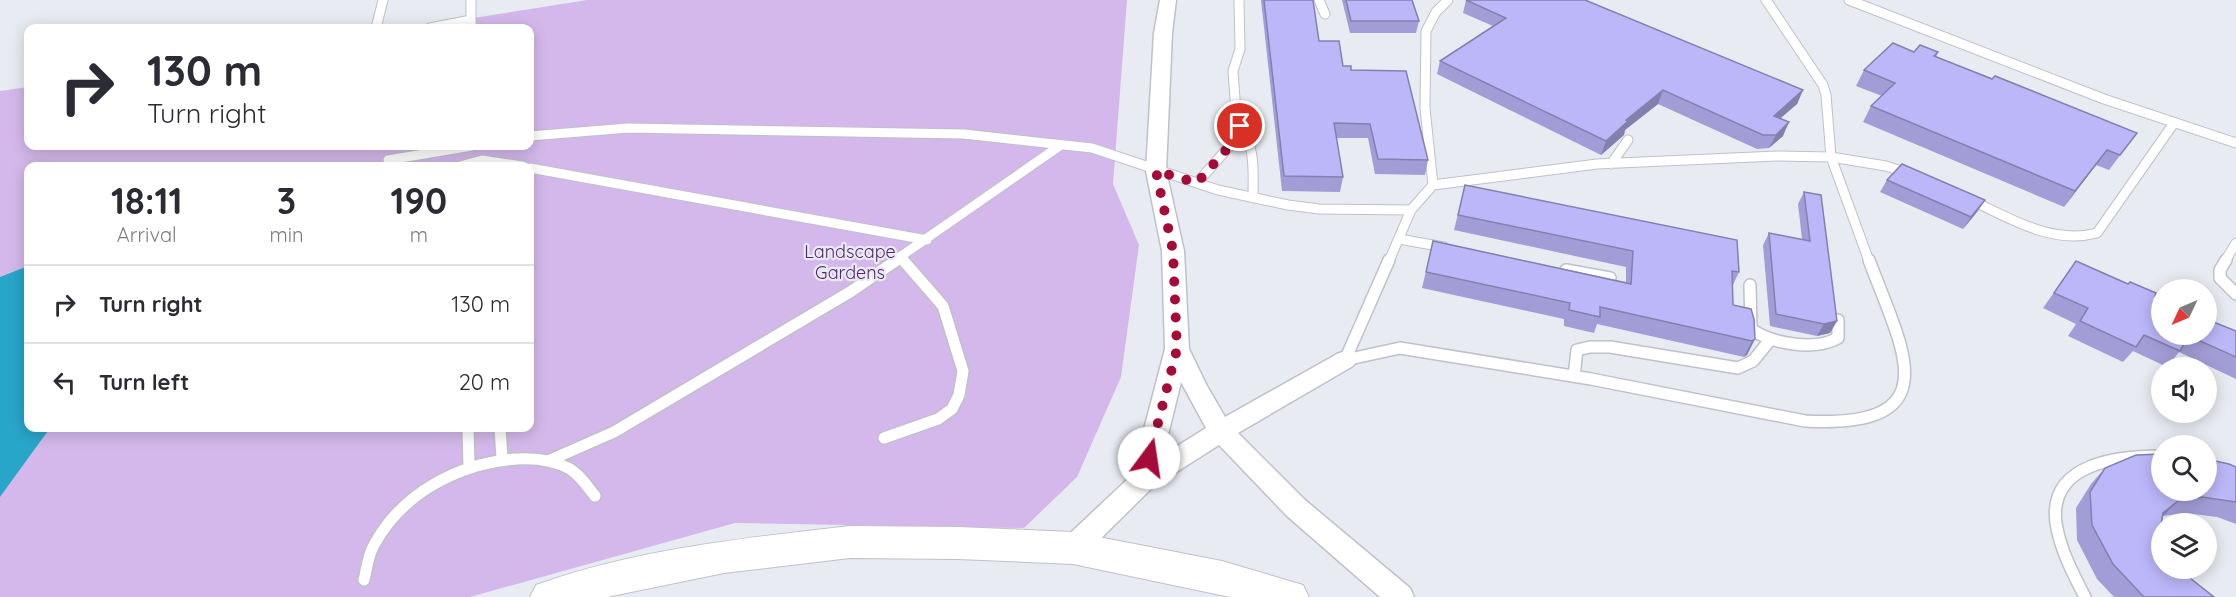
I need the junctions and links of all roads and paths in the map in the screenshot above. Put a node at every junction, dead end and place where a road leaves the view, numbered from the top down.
1 (382, 0) edge
2 (471, 0) edge
3 (1168, 0) edge
4 (1239, 0) edge
5 (1319, 0) edge
6 (1448, 0) edge
7 (1766, 0) edge
8 (1849, 0) edge
9 (1325, 14) dead end
10 (377, 24) edge
11 (471, 24) edge
12 (2174, 123) junction
13 (1240, 126) junction
14 (2236, 132) edge
15 (534, 136) edge
16 (1628, 140) edge
17 (2234, 142) edge
18 (1061, 145) junction
19 (448, 150) edge
20 (1831, 158) junction
21 (388, 160) dead end
22 (479, 162) edge
23 (497, 162) edge
24 (1611, 164) junction
25 (534, 169) edge
26 (1156, 171) junction
27 (1916, 176) edge
28 (1197, 183) junction
29 (1433, 185) junction
30 (1958, 194) edge
31 (1253, 198) junction
32 (1411, 210) junction
33 (1399, 238) junction
34 (927, 240) junction
35 (2236, 243) edge
36 (1457, 250) edge
37 (902, 258) junction
38 (1551, 267) edge
39 (1610, 278) edge
40 (1750, 285) dead end
41 (2236, 294) edge
42 (1838, 320) edge
43 (1770, 340) junction
44 (1177, 349) junction
45 (1345, 360) junction
46 (1574, 376) junction
47 (1221, 430) junction
48 (468, 432) edge
49 (500, 432) edge
50 (884, 438) dead end
51 (2151, 456) edge
52 (502, 458) junction
53 (549, 461) junction
54 (469, 467) junction
55 (1144, 480) junction
56 (595, 496) dead end
57 (1073, 548) junction
58 (364, 580) dead end
59 (550, 597) edge
60 (1289, 597) edge
61 (1401, 597) edge
62 (2085, 597) edge

1 - 10 lane
2 - 11 lane
3 - 26 street
4 - 13 lane
5 - 9 lane
6 - 29 lane
7 - 20 lane
8 - 12 lane
12 - 17 lane
12 - 30 lane
13 - 28 lane
13 - 31 lane
14 - 17 lane
15 - 18 lane
16 - 24 lane
18 - 26 lane
18 - 34 lane
19 - 21 lane
20 - 24 lane
20 - 27 lane
20 - 46 lane
22 - 23 lane
24 - 29 lane
25 - 34 lane
26 - 28 lane
26 - 44 street
28 - 31 lane
29 - 32 lane
31 - 32 lane
32 - 33 lane
33 - 36 lane
33 - 45 lane
34 - 37 lane
35 - 41 lane
37 - 50 lane
37 - 53 lane
38 - 39 lane
40 - 43 lane
42 - 43 lane
43 - 46 lane
44 - 47 street
44 - 55 street
45 - 46 lane
45 - 47 street
47 - 55 street
47 - 61 street
48 - 54 lane
49 - 52 lane
51 - 62 lane
52 - 53 lane
52 - 54 lane
53 - 56 lane
54 - 58 lane
55 - 57 street
57 - 59 main road
57 - 60 main road

